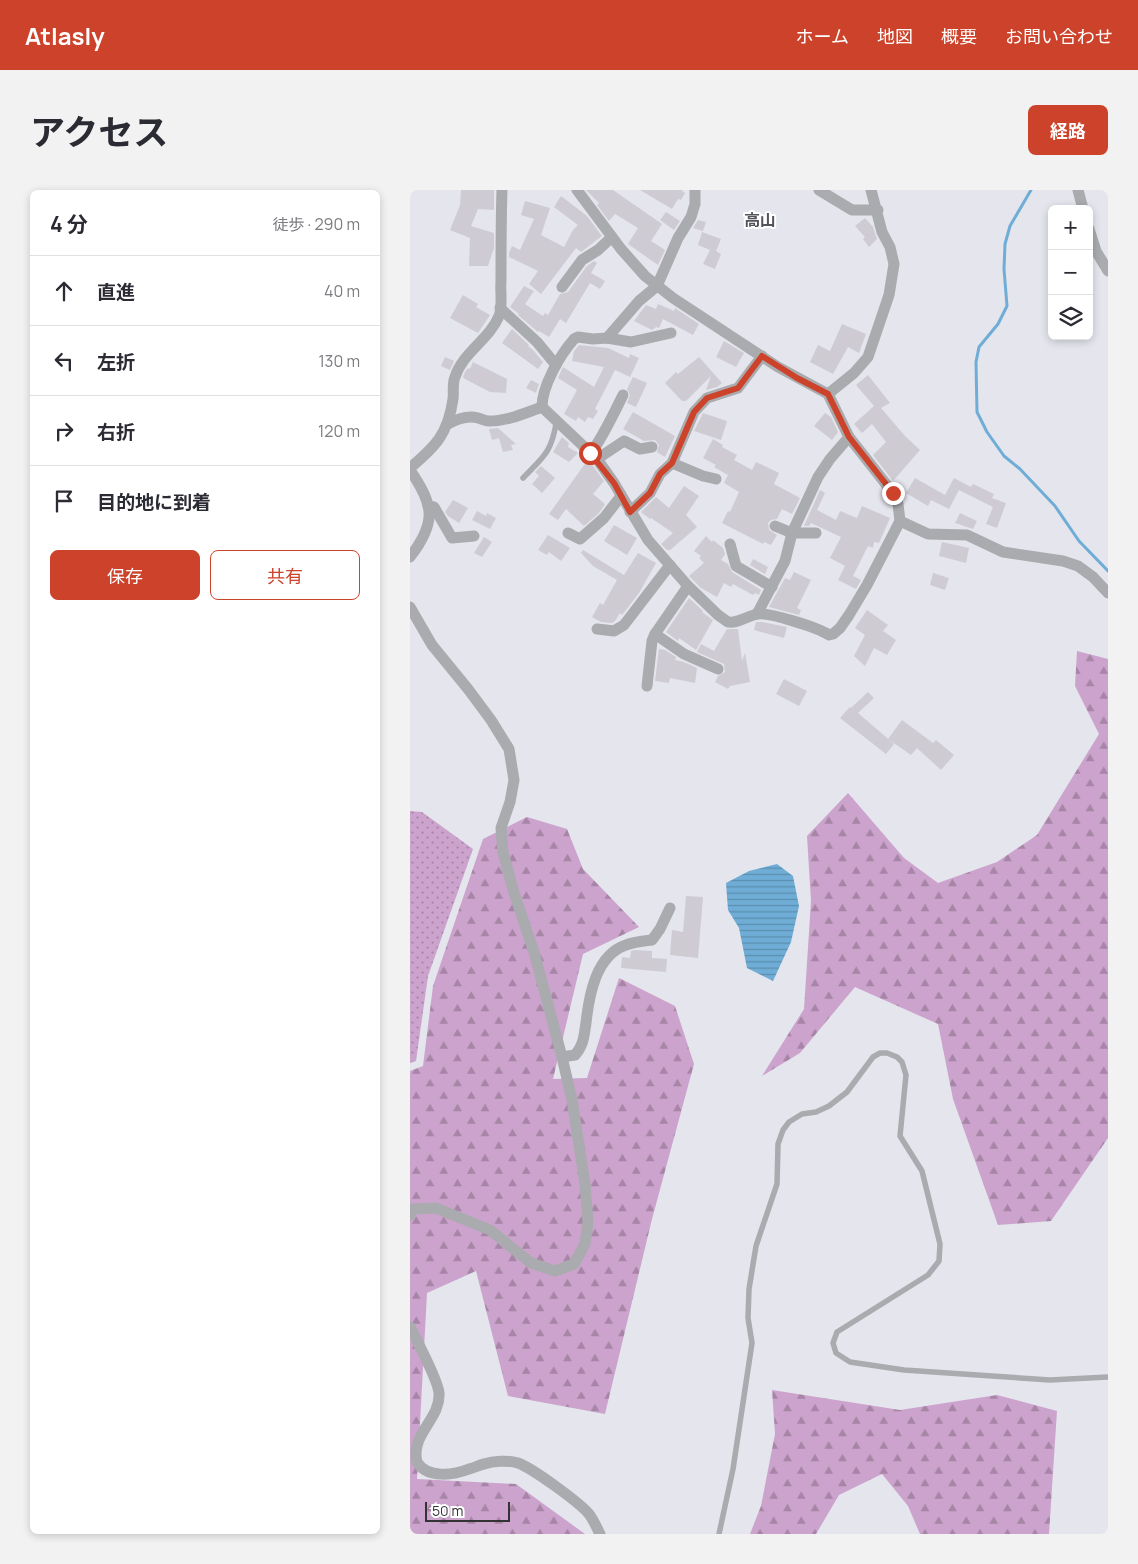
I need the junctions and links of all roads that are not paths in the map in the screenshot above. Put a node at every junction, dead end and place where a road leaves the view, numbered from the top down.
1 (502, 190) edge
2 (577, 190) edge
3 (819, 190) edge
4 (872, 190) edge
5 (1078, 190) edge
6 (694, 191) edge
7 (1082, 205) edge
8 (878, 210) junction
9 (612, 237) junction
10 (1093, 241) edge
11 (1108, 271) edge
12 (657, 286) junction
13 (562, 287) dead end
14 (500, 308) junction
15 (672, 333) dead end
16 (607, 338) junction
17 (762, 356) junction
18 (556, 365) junction
19 (828, 394) junction
20 (623, 395) dead end
21 (542, 407) junction
22 (558, 422) junction
23 (448, 424) junction
24 (849, 437) junction
25 (652, 447) dead end
26 (594, 456) junction
27 (672, 463) junction
28 (410, 469) edge
29 (524, 478) dead end
30 (716, 479) dead end
31 (621, 496) junction
32 (428, 506) junction
33 (630, 512) junction
34 (900, 521) junction
35 (775, 526) dead end
36 (568, 533) dead end
37 (792, 533) junction
38 (816, 533) dead end
39 (474, 536) dead end
40 (730, 544) dead end
41 (410, 556) edge
42 (670, 565) junction
43 (688, 586) junction
44 (772, 587) junction
45 (1108, 593) edge
46 (410, 607) edge
47 (757, 614) junction
48 (598, 629) dead end
49 (655, 634) junction
50 (718, 669) dead end
51 (647, 686) dead end
52 (670, 908) dead end
53 (562, 1057) junction
54 (410, 1215) edge
55 (410, 1327) edge
56 (1108, 1377) edge
57 (600, 1534) edge
58 (719, 1534) edge

1 - 14 street
2 - 9 street
3 - 8 street
4 - 8 street
5 - 7 street
6 - 12 street
8 - 19 street
9 - 12 street
9 - 13 street
10 - 11 street
12 - 16 street
12 - 17 street
14 - 18 street
14 - 23 street
15 - 16 street
16 - 18 street
17 - 19 street
17 - 27 street
18 - 21 street
19 - 24 street
20 - 26 street
21 - 22 street
21 - 23 street
22 - 26 street
22 - 29 lane
23 - 28 street
24 - 34 street
24 - 37 street
25 - 26 street
26 - 31 street
27 - 30 street
27 - 33 street
28 - 32 street
31 - 33 street
31 - 36 street
32 - 39 street
32 - 41 street
33 - 42 street
34 - 45 street
34 - 47 street
35 - 37 street
37 - 38 street
37 - 44 street
40 - 44 street
42 - 43 street
42 - 48 street
43 - 47 street
43 - 49 street
44 - 47 street
46 - 53 street
49 - 50 street
49 - 51 street
52 - 53 street
53 - 54 street
55 - 57 street
56 - 58 lane

